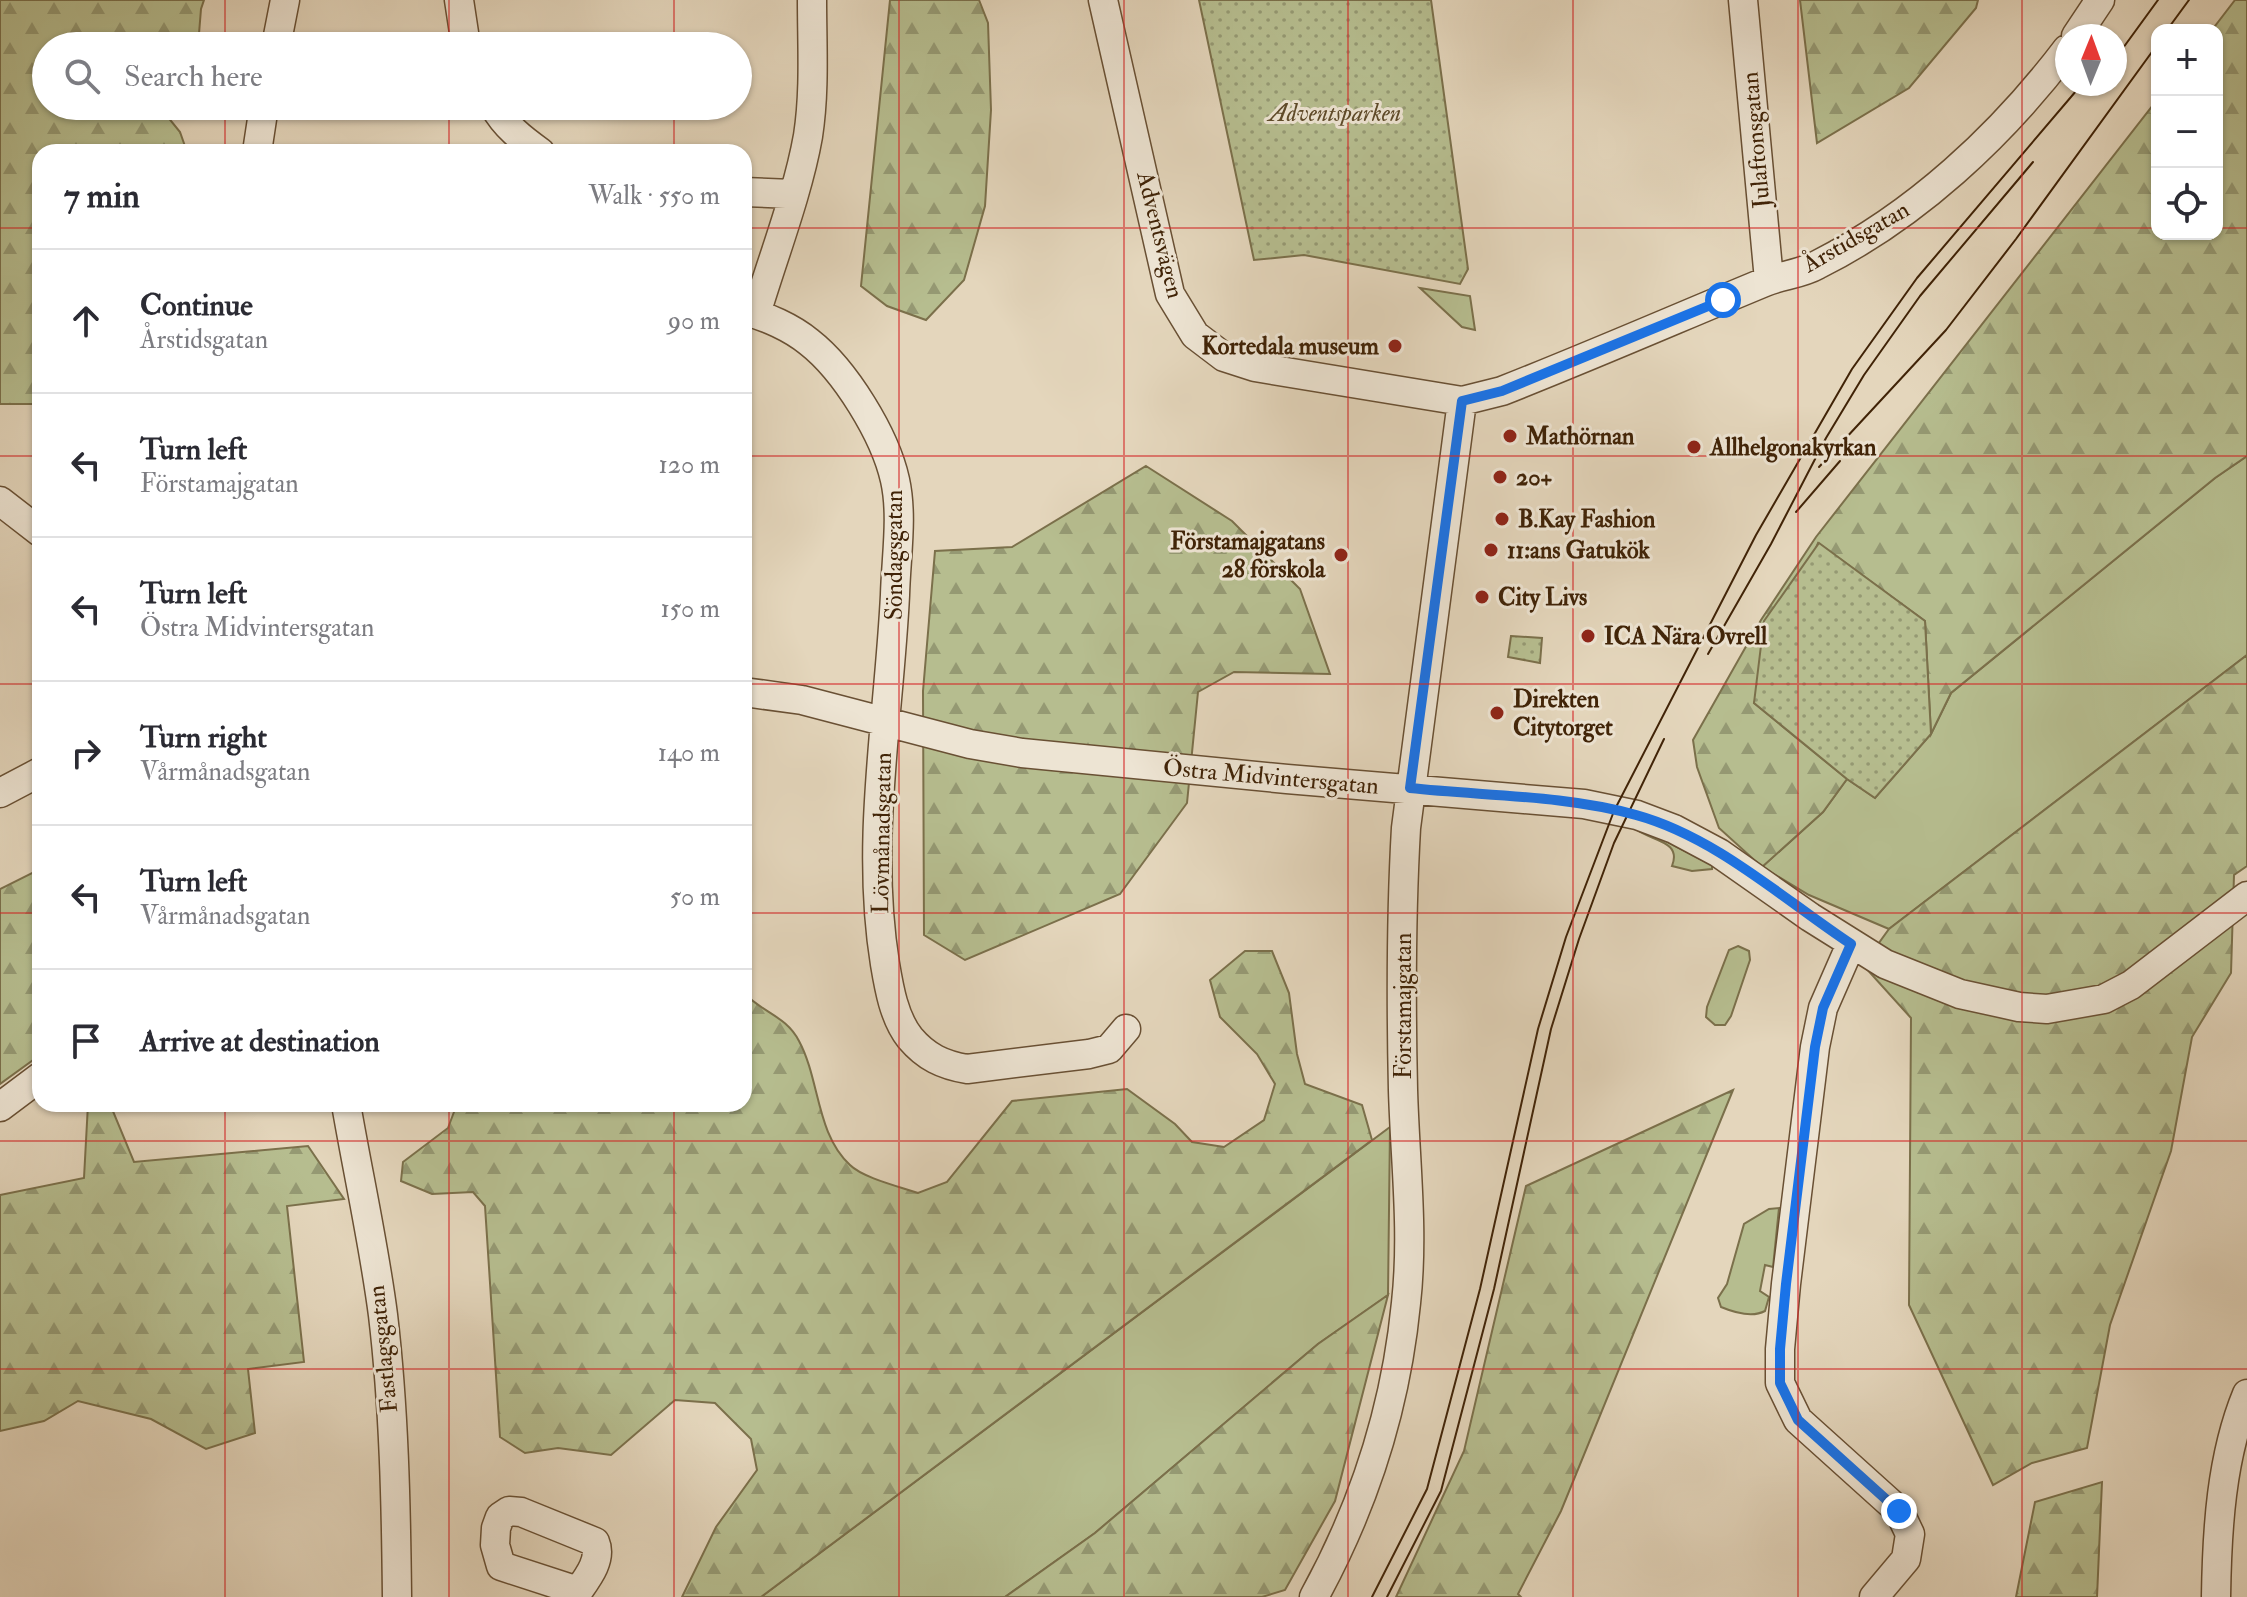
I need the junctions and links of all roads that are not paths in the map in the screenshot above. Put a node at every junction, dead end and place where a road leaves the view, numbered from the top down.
1 (285, 0) edge
2 (459, 0) edge
3 (812, 0) edge
4 (1103, 0) edge
5 (1743, 0) edge
6 (2100, 0) edge
7 (2084, 24) edge
8 (279, 32) edge
9 (464, 32) edge
10 (2055, 65) edge
11 (262, 120) edge
12 (503, 120) edge
13 (258, 144) edge
14 (529, 144) edge
15 (752, 192) edge
16 (792, 194) junction
17 (1769, 280) junction
18 (752, 306) edge
19 (752, 313) edge
20 (1462, 401) junction
21 (1, 503) edge
22 (32, 526) edge
23 (752, 693) edge
24 (884, 722) junction
25 (32, 776) edge
26 (1410, 788) junction
27 (0, 793) edge
28 (2247, 896) edge
29 (1851, 944) junction
30 (1126, 1029) dead end
31 (32, 1083) edge
32 (0, 1107) edge
33 (347, 1112) edge
34 (2247, 1394) edge
35 (397, 1597) edge
36 (1314, 1597) edge
37 (1874, 1597) edge
38 (2216, 1597) edge

1 - 8 street
2 - 9 street
3 - 16 street
4 - 20 street, Adventsvägen
5 - 17 street, Julaftonsgatan
6 - 7 street
10 - 17 street, Årstidsgatan
11 - 13 street
12 - 14 street
15 - 16 street
16 - 18 street
17 - 20 street, Årstidsgatan
19 - 24 street, Söndagsgatan
20 - 26 street, Förstamajgatan
21 - 22 street
23 - 24 street, Östra Midvintersgatan
24 - 26 street, Östra Midvintersgatan
24 - 30 street, Lövmånadsgatan
25 - 27 street
26 - 29 street, Östra Midvintersgatan
26 - 36 street, Förstamajgatan
28 - 29 street, Östra Midvintersgatan
29 - 37 street
31 - 32 street
33 - 35 street, Fastlagsgatan
34 - 38 street

